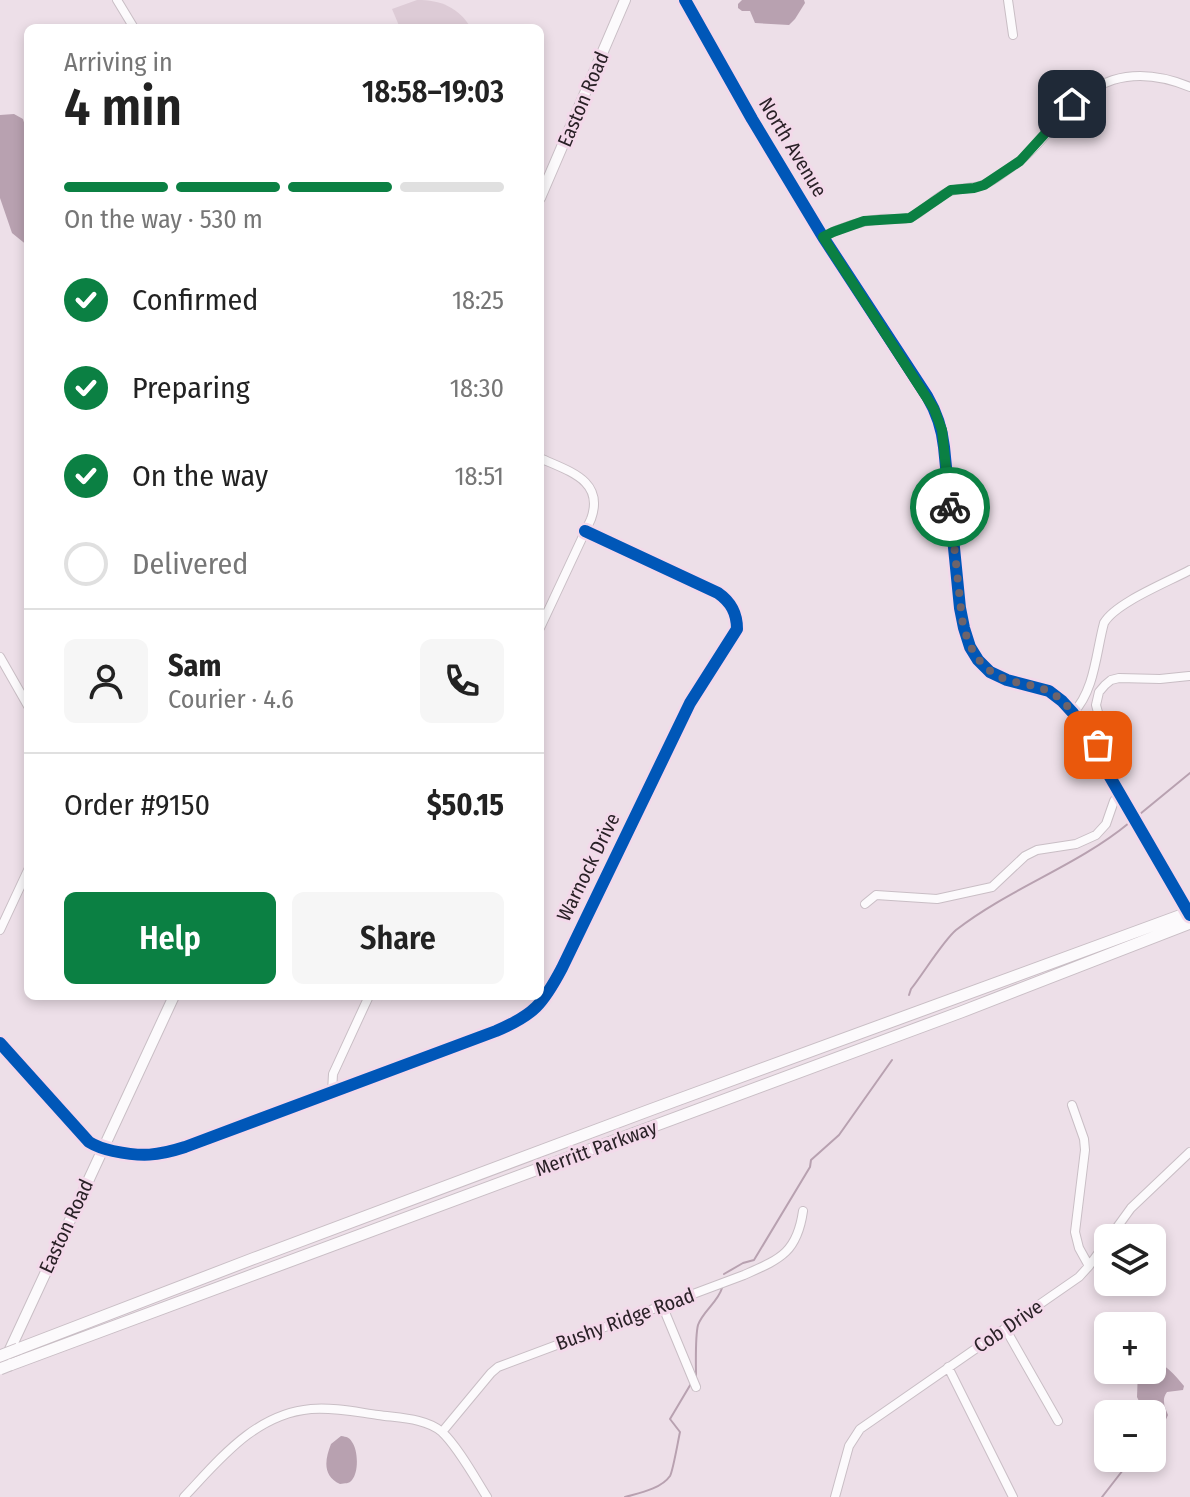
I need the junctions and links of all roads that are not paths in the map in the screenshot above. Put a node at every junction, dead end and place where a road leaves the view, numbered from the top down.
1 (117, 0) edge
2 (625, 0) edge
3 (685, 0) edge
4 (1008, 0) edge
5 (132, 24) edge
6 (1013, 35) dead end
7 (1190, 87) edge
8 (544, 189) edge
9 (823, 237) junction
10 (544, 460) edge
11 (585, 531) junction
12 (1190, 570) edge
13 (544, 619) edge
14 (0, 657) edge
15 (1189, 676) edge
16 (24, 699) edge
17 (1073, 713) junction
18 (1094, 748) junction
19 (1120, 792) junction
20 (24, 879) edge
21 (865, 904) dead end
22 (1190, 914) edge
23 (1190, 923) edge
24 (0, 930) edge
25 (544, 998) edge
26 (172, 1000) edge
27 (367, 1000) edge
28 (543, 1000) edge
29 (0, 1043) edge
30 (332, 1092) junction
31 (1072, 1105) dead end
32 (102, 1148) junction
33 (1190, 1152) edge
34 (803, 1211) dead end
35 (1089, 1266) junction
36 (662, 1305) junction
37 (1005, 1328) junction
38 (0, 1356) edge
39 (948, 1367) junction
40 (3, 1368) edge
41 (696, 1386) dead end
42 (1058, 1421) dead end
43 (442, 1432) junction
44 (184, 1497) edge
45 (487, 1497) edge
46 (835, 1497) edge
47 (1013, 1497) edge

1 - 5 street
2 - 8 main road, Easton Road
3 - 9 street, North Avenue
4 - 6 street
7 - 9 street
9 - 17 street, North Avenue
10 - 11 street
11 - 13 street
11 - 25 street, Warnock Drive
12 - 17 street
14 - 16 street
15 - 18 street
17 - 18 street, North Avenue
18 - 19 street, North Avenue
19 - 21 street
19 - 22 street, North Avenue, bridge
20 - 24 street
22 - 38 highway, Merritt Parkway, bridge
23 - 40 highway, Merritt Parkway
26 - 32 main road, Easton Road
27 - 30 street
28 - 30 street, Warnock Drive
29 - 32 street
30 - 32 street, Warnock Drive
31 - 35 street
32 - 40 main road, Easton Road
33 - 35 street, Cob Drive
34 - 36 street, Bushy Ridge Road
35 - 37 street, Cob Drive
36 - 41 street
36 - 43 street, Bushy Ridge Road
37 - 39 street, Cob Drive
37 - 42 street
39 - 46 street, Cob Drive
39 - 47 street
43 - 44 street
43 - 45 street

